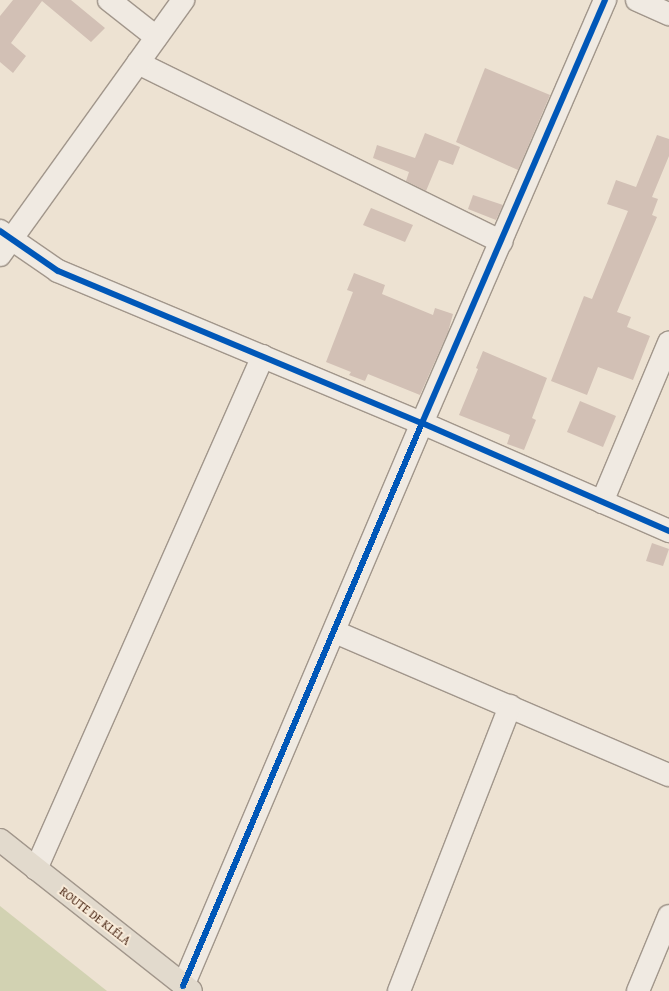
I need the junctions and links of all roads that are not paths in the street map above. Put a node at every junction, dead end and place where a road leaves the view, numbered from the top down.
1 (109, 0) edge
2 (183, 0) edge
3 (605, 0) edge
4 (637, 0) edge
5 (669, 14) edge
6 (156, 37) junction
7 (138, 64) junction
8 (4, 242) edge
9 (501, 242) junction
10 (669, 343) edge
11 (263, 356) junction
12 (422, 423) junction
13 (602, 502) junction
14 (669, 531) edge
15 (335, 632) junction
16 (510, 706) junction
17 (669, 774) edge
18 (0, 840) edge
19 (36, 869) junction
20 (669, 916) edge
21 (187, 988) edge
22 (398, 991) edge
23 (638, 991) edge

1 - 6 street
2 - 6 street
3 - 9 street
4 - 5 street
6 - 7 street
7 - 8 street
7 - 9 street
8 - 11 street
9 - 12 street
10 - 13 street
11 - 12 street
11 - 19 street
12 - 13 street
12 - 15 street
13 - 14 street
15 - 16 street
15 - 21 street
16 - 17 street
16 - 22 street
18 - 19 main road, ROUTE DE KLÉLA
19 - 21 main road, ROUTE DE KLÉLA
20 - 23 street

